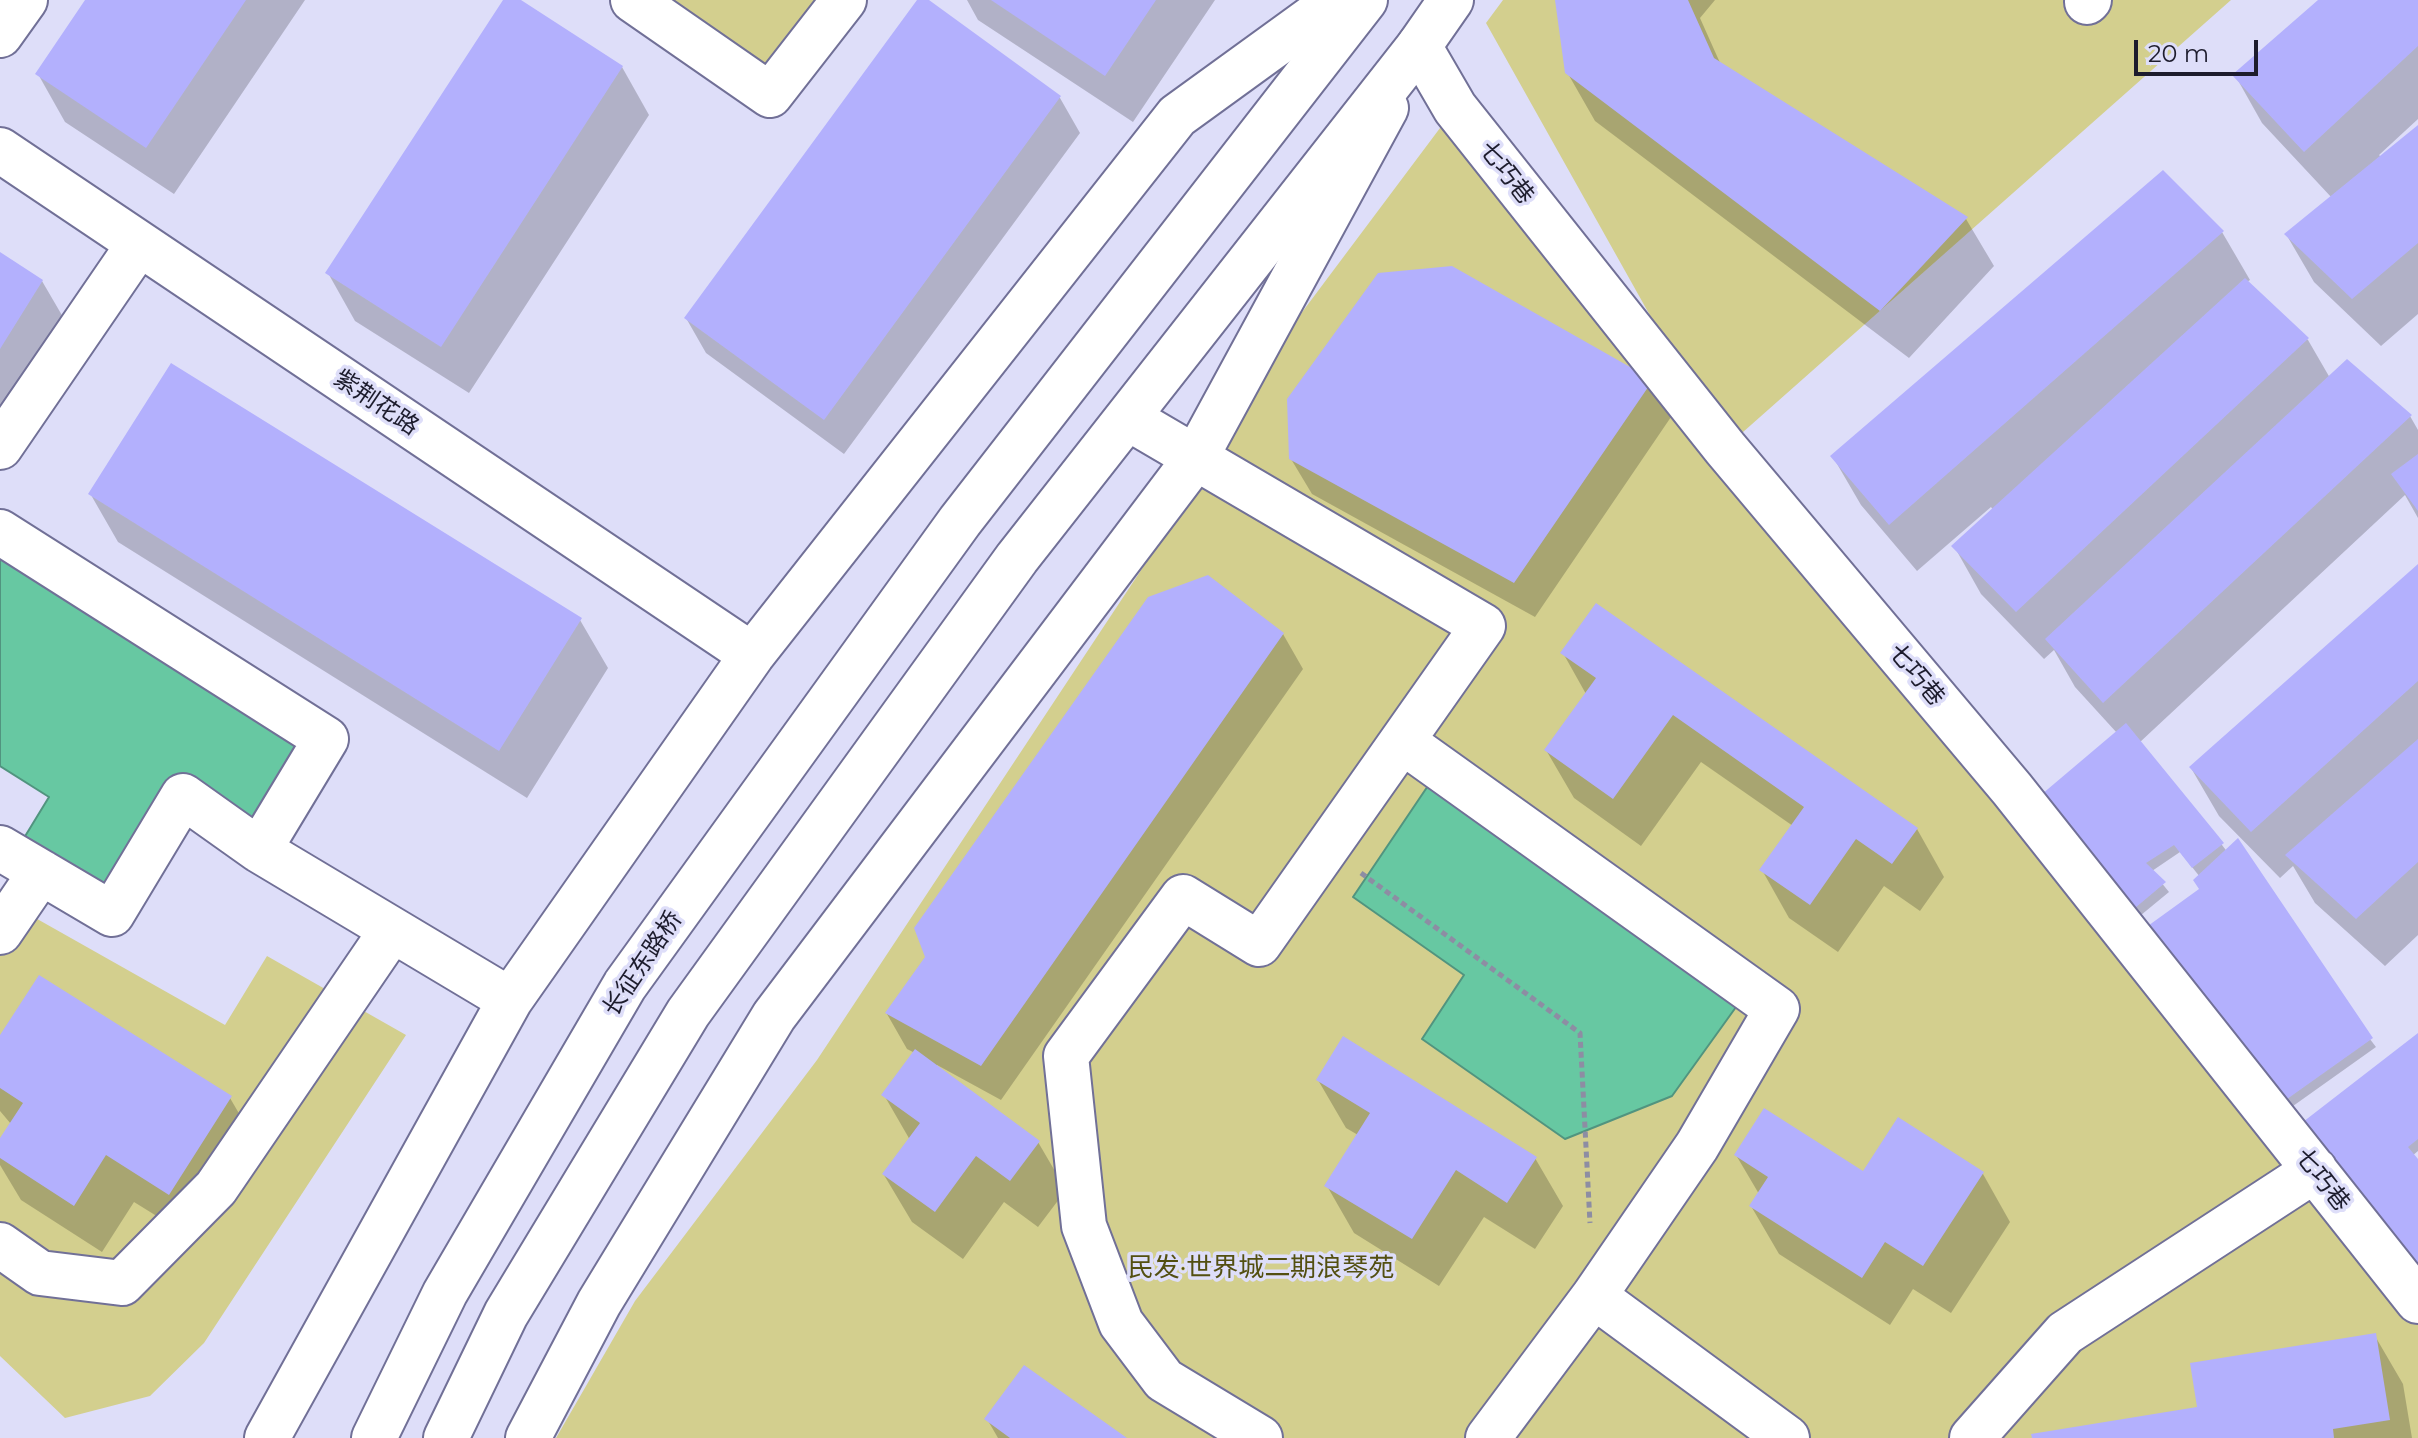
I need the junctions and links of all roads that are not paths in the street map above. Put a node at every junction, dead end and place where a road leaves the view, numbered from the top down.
1 (25, 0) edge
2 (633, 0) edge
3 (844, 0) edge
4 (1337, 0) edge
5 (1365, 0) edge
6 (1451, 0) edge
7 (0, 35) edge
8 (1419, 46) junction
9 (0, 150) edge
10 (139, 244) junction
11 (1128, 418) junction
12 (0, 447) edge
13 (1195, 459) junction
14 (0, 532) edge
15 (752, 655) junction
16 (1402, 741) junction
17 (0, 848) edge
18 (259, 850) junction
19 (41, 872) junction
20 (392, 930) junction
21 (0, 932) edge
22 (510, 1000) junction
23 (2315, 1170) junction
24 (0, 1245) edge
25 (1594, 1296) junction
26 (2418, 1301) edge
27 (267, 1438) edge
28 (374, 1438) edge
29 (446, 1438) edge
30 (528, 1438) edge
31 (1260, 1438) edge
32 (1488, 1438) edge
33 (1787, 1438) edge
34 (1972, 1438) edge

1 - 7 street
2 - 3 street
4 - 15 street
5 - 28 street, 长征东路桥
6 - 8 street
8 - 11 street
8 - 13 street
8 - 23 street, 七巧巷
9 - 10 street, 紫荆花路
10 - 12 street
10 - 15 street, 紫荆花路
11 - 13 street
11 - 29 street
13 - 16 street
13 - 30 street
14 - 18 street
15 - 22 street
16 - 25 street
16 - 31 street
17 - 19 street
18 - 19 street
18 - 20 street
19 - 21 street
20 - 22 street
20 - 24 street
22 - 27 street
23 - 26 street, 七巧巷
23 - 34 street
25 - 32 street
25 - 33 street

